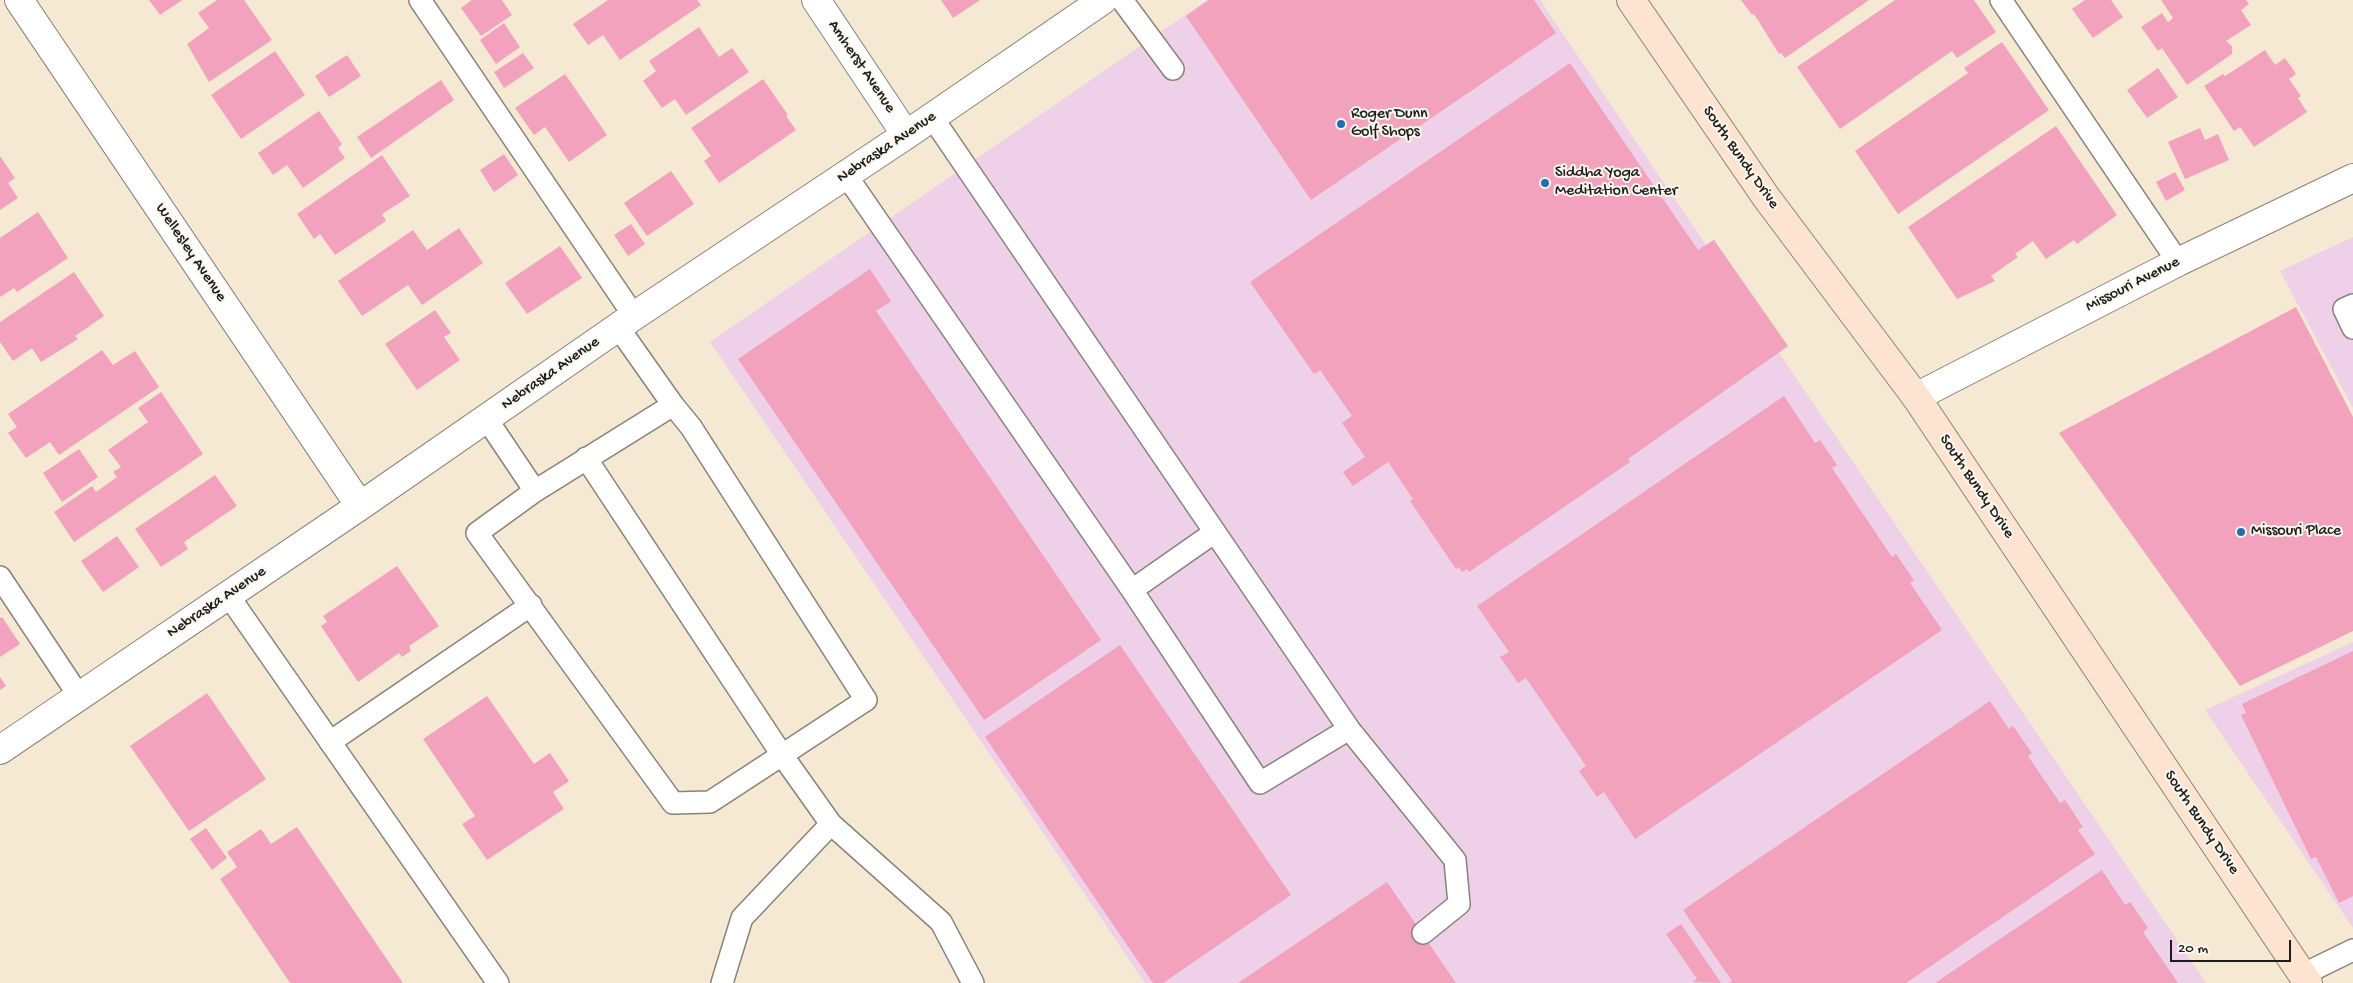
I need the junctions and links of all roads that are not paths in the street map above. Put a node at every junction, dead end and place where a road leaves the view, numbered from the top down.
1 (19, 0) edge
2 (420, 0) edge
3 (816, 0) edge
4 (1103, 0) edge
5 (1122, 0) edge
6 (1631, 0) edge
7 (2001, 0) edge
8 (1173, 69) dead end
9 (932, 117) junction
10 (906, 135) junction
11 (846, 175) junction
12 (2353, 178) edge
13 (2178, 262) junction
14 (2353, 305) edge
15 (626, 321) junction
16 (2353, 328) edge
17 (1916, 397) junction
18 (673, 405) junction
19 (486, 418) junction
20 (586, 458) junction
21 (535, 491) junction
22 (360, 506) junction
23 (1215, 532) junction
24 (0, 576) edge
25 (1132, 590) junction
26 (228, 595) junction
27 (531, 605) junction
28 (79, 696) junction
29 (1349, 729) junction
30 (330, 742) junction
31 (0, 750) edge
32 (782, 756) junction
33 (832, 824) junction
34 (1423, 934) dead end
35 (2353, 950) edge
36 (2305, 979) edge
37 (498, 983) edge
38 (722, 983) edge
39 (974, 983) edge

1 - 22 street, Wellesley Avenue
2 - 15 lane
3 - 10 street, Amherst Avenue
4 - 9 street, Nebraska Avenue
5 - 8 lane
6 - 17 main road, South Bundy Drive
7 - 13 lane
9 - 10 street, Nebraska Avenue
9 - 23 lane
10 - 11 street, Nebraska Avenue
11 - 15 street, Nebraska Avenue
11 - 25 lane
12 - 13 street, Missouri Avenue
13 - 17 street, Missouri Avenue
14 - 16 lane
15 - 18 lane
15 - 19 street, Nebraska Avenue
17 - 36 main road, South Bundy Drive
18 - 20 lane
18 - 32 lane
19 - 21 lane
19 - 22 street, Nebraska Avenue
20 - 21 lane
20 - 32 lane
21 - 27 lane
22 - 26 street, Nebraska Avenue
23 - 25 lane
23 - 29 lane
24 - 28 lane
25 - 29 lane
26 - 28 street, Nebraska Avenue
26 - 30 lane
27 - 30 lane
27 - 32 lane
28 - 31 street, Nebraska Avenue
29 - 34 lane
30 - 37 lane
32 - 33 lane
33 - 38 lane
33 - 39 lane
35 - 36 lane

